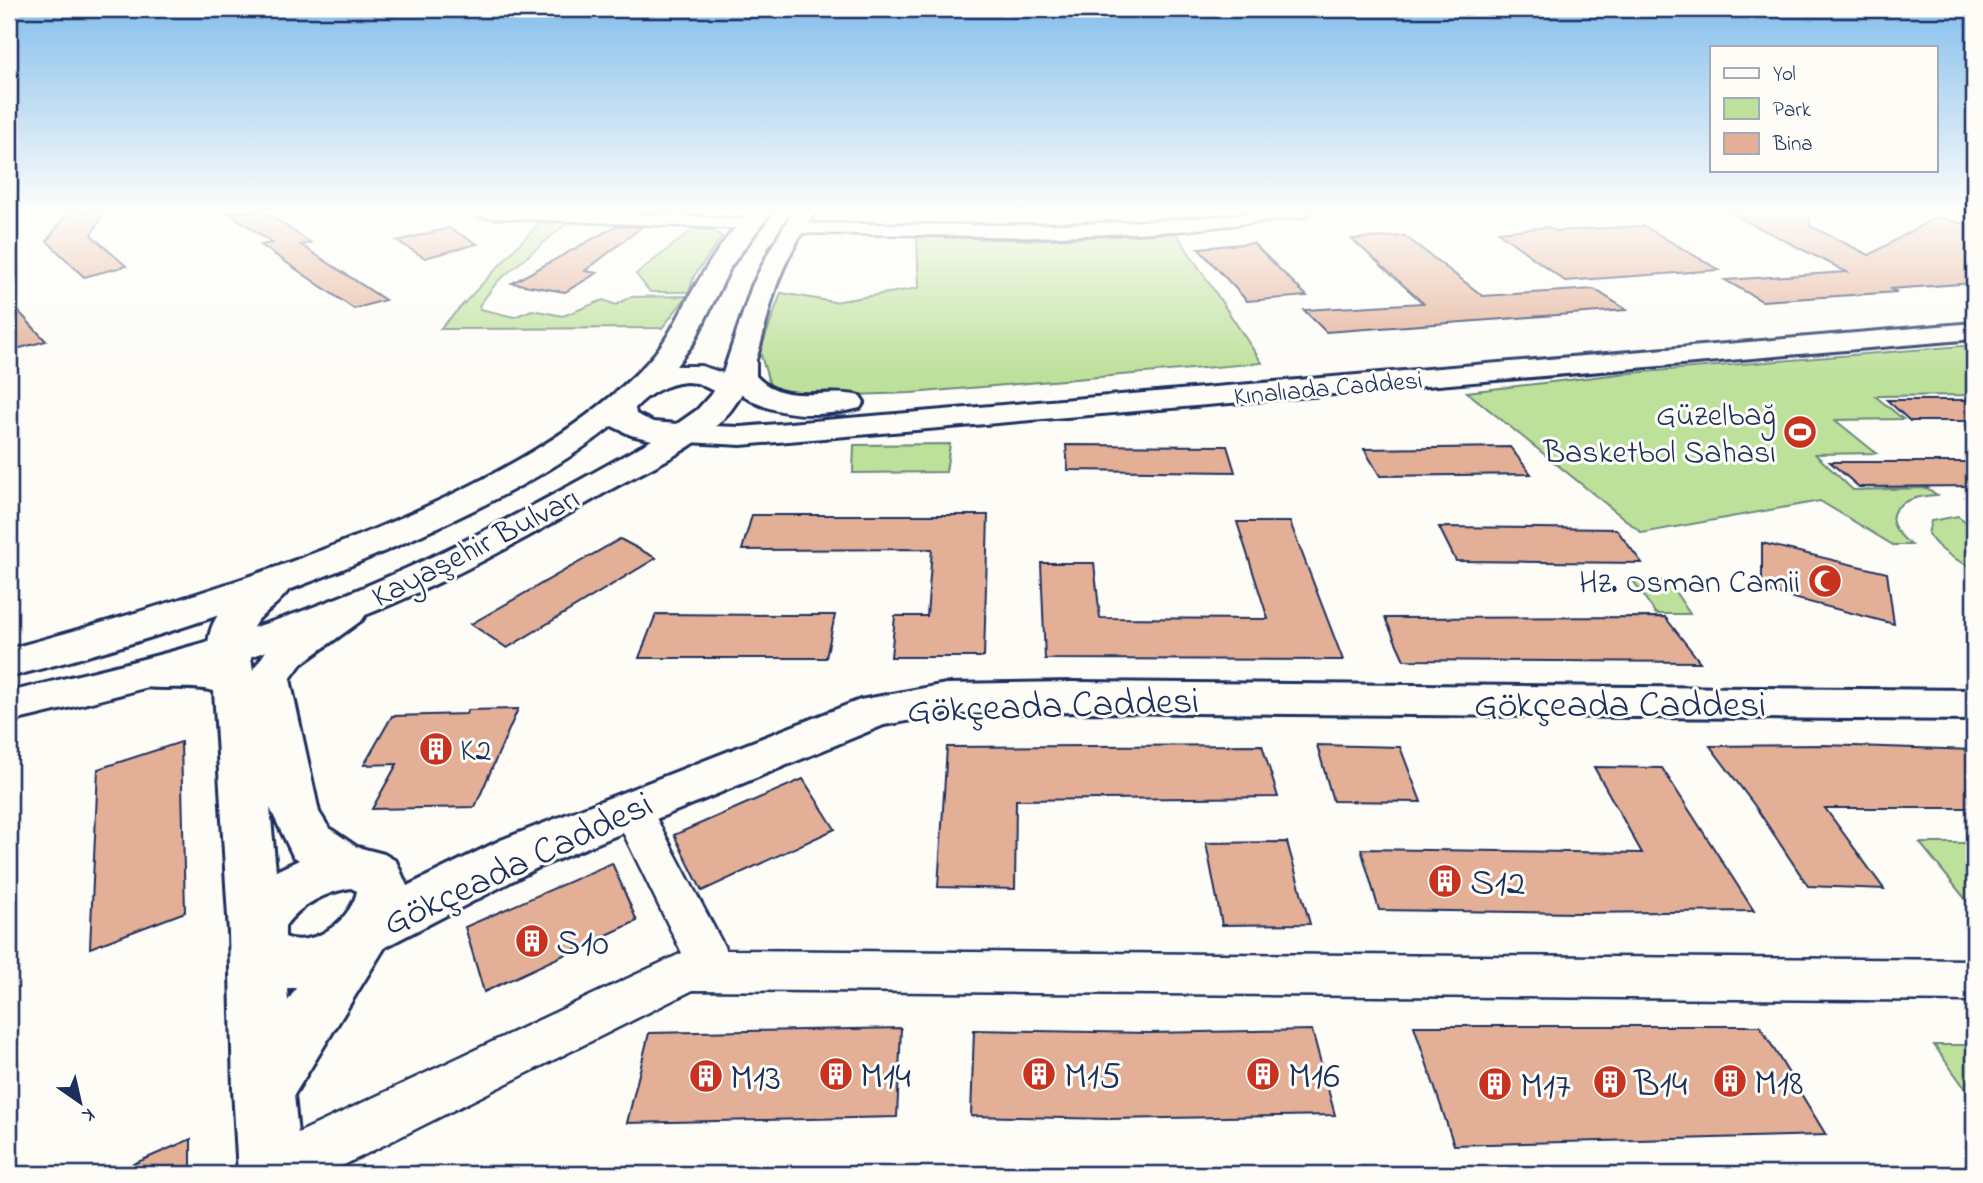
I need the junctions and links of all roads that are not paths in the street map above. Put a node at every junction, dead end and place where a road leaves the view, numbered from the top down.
1 (718, 267) edge
2 (728, 267) edge
3 (757, 267) edge
4 (774, 267) edge
5 (1974, 316) edge
6 (1974, 331) edge
7 (736, 374) junction
8 (630, 394) junction
9 (681, 435) junction
10 (741, 436) junction
11 (604, 480) junction
12 (274, 584) junction
13 (357, 604) junction
14 (9, 663) edge
15 (232, 666) junction
16 (1974, 705) edge
17 (9, 707) edge
18 (631, 808) junction
19 (347, 867) junction
20 (366, 931) junction
21 (256, 933) junction
22 (713, 970) junction
23 (1974, 982) edge
24 (263, 1088) junction
25 (270, 1174) edge

1 - 8 main road, Kayaşehir Bulvarı
2 - 3 main road
4 - 7 main road, Kayaşehir Bulvarı
5 - 7 main road, Kınalıada Caddesi
6 - 10 main road, Kınalıada Caddesi
7 - 8 main road, Kınalıada Caddesi
7 - 9 main road, Kayaşehir Bulvarı
8 - 9 main road, Kınalıada Caddesi
8 - 12 main road, Kayaşehir Bulvarı
9 - 10 main road, Kınalıada Caddesi
9 - 11 main road, Kayaşehir Bulvarı
10 - 11 main road
11 - 13 main road, Kayaşehir Bulvarı
12 - 14 main road, Kayaşehir Bulvarı
12 - 15 main road
13 - 15 main road, Kayaşehir Bulvarı
13 - 19 main road, Gökçeada Caddesi
15 - 17 main road
15 - 21 main road
16 - 18 main road, Gökçeada Caddesi
18 - 20 main road, Gökçeada Caddesi
18 - 22 street
19 - 20 main road
19 - 21 main road
20 - 21 main road
20 - 24 main road, Gökçeada Caddesi
21 - 24 main road
22 - 23 street
22 - 25 street
24 - 25 main road

